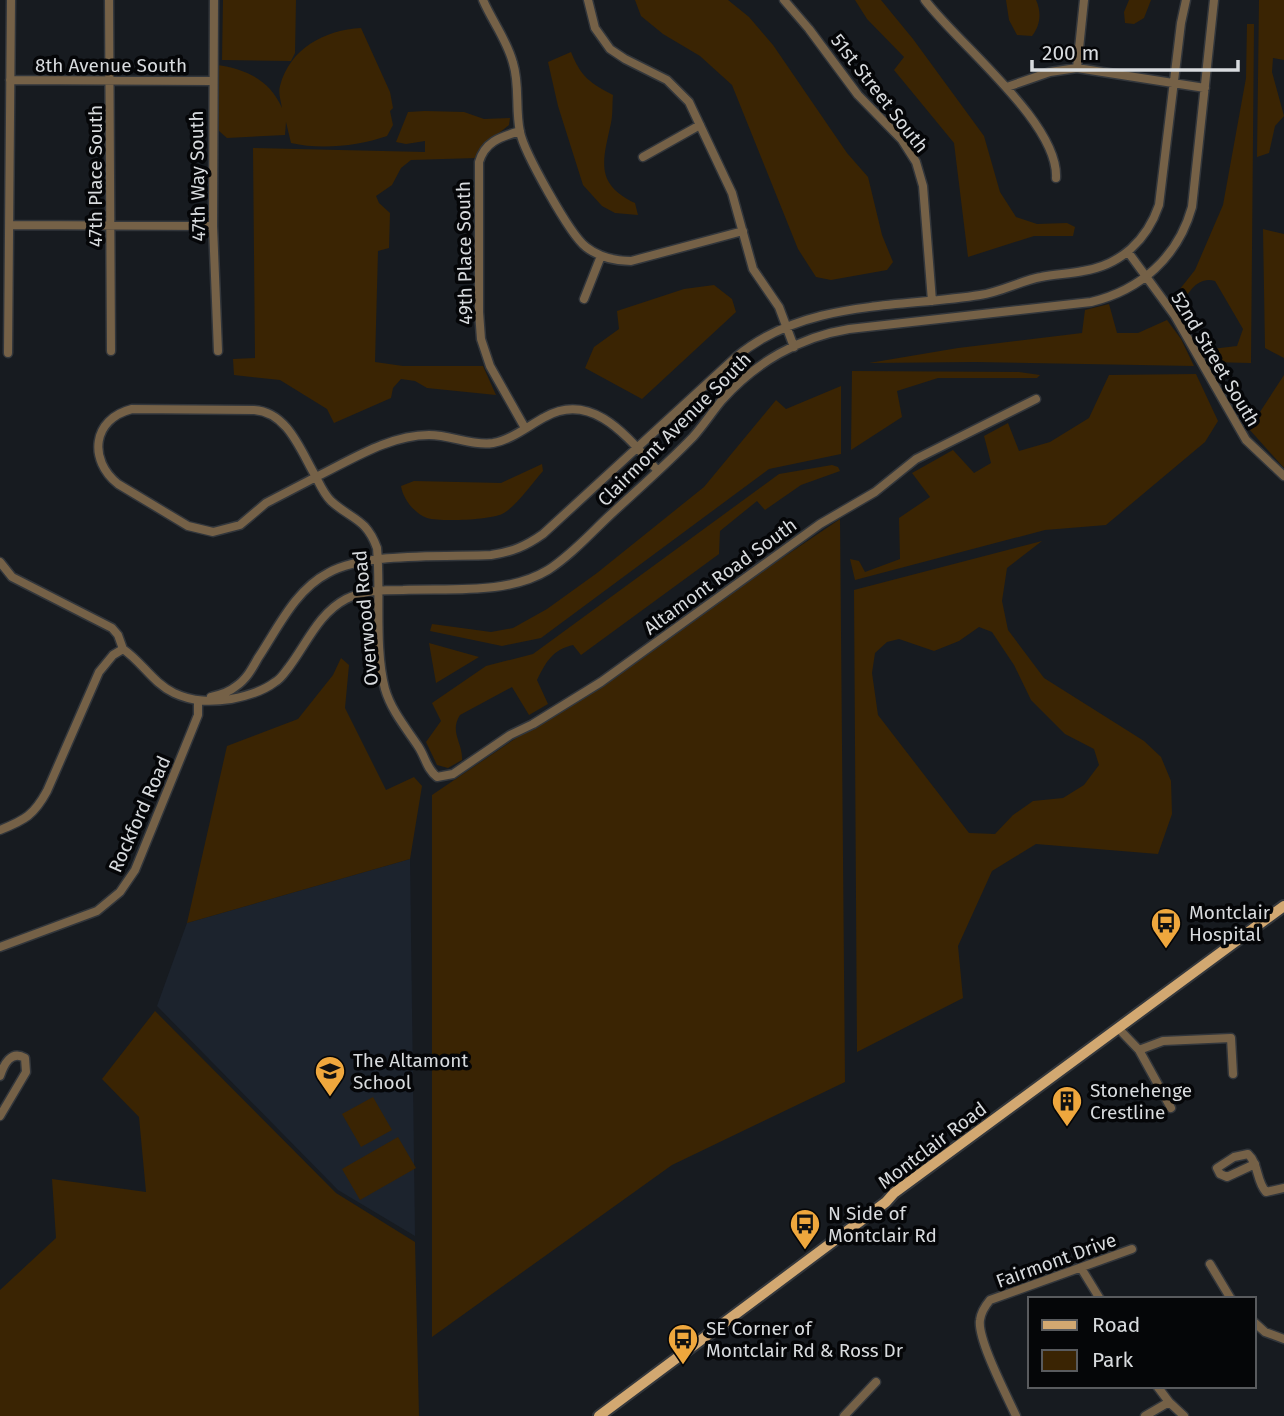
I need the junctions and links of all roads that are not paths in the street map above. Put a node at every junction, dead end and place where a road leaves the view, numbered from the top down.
1 (11, 0) edge
2 (110, 0) edge
3 (214, 0) edge
4 (483, 0) edge
5 (588, 0) edge
6 (784, 0) edge
7 (925, 0) edge
8 (1084, 0) edge
9 (1186, 0) edge
10 (1214, 0) edge
11 (1077, 68) junction
12 (10, 80) junction
13 (111, 80) junction
14 (212, 80) junction
15 (1174, 83) junction
16 (1007, 87) junction
17 (1205, 88) junction
18 (700, 125) junction
19 (520, 131) junction
20 (643, 158) dead end
21 (1056, 178) dead end
22 (10, 225) junction
23 (111, 225) junction
24 (213, 226) junction
25 (743, 231) junction
26 (1128, 252) junction
27 (601, 256) junction
28 (1147, 277) junction
29 (584, 299) dead end
30 (933, 301) junction
31 (787, 328) junction
32 (794, 346) junction
33 (111, 351) dead end
34 (218, 351) dead end
35 (8, 353) dead end
36 (1036, 398) dead end
37 (525, 428) junction
38 (637, 447) junction
39 (658, 471) junction
40 (1284, 476) edge
41 (316, 477) junction
42 (378, 560) junction
43 (0, 562) edge
44 (380, 590) junction
45 (123, 649) junction
46 (198, 701) junction
47 (427, 769) joint
48 (0, 830) edge
49 (1284, 906) edge
50 (0, 947) edge
51 (1118, 1028) junction
52 (1139, 1050) junction
53 (1233, 1074) dead end
54 (0, 1076) edge
55 (1171, 1108) dead end
56 (0, 1116) edge
57 (1255, 1164) dead end
58 (1284, 1188) edge
59 (1132, 1249) dead end
60 (1210, 1264) dead end
61 (1081, 1268) junction
62 (1099, 1297) edge
63 (1230, 1297) edge
64 (1256, 1324) edge
65 (1284, 1339) edge
66 (876, 1382) dead end
67 (1158, 1388) edge
68 (1168, 1402) junction
69 (599, 1416) edge
70 (844, 1416) edge
71 (1016, 1416) edge
72 (1144, 1416) edge
73 (1184, 1416) edge

1 - 12 street
2 - 13 street, 47th Place South
3 - 14 street, 47th Way South
4 - 19 street
5 - 18 street
6 - 30 street, 51st Street South
7 - 16 street
8 - 11 street
9 - 15 street, Clairmont Avenue South
10 - 17 street, Clairmont Avenue South
11 - 15 street
11 - 16 street
12 - 13 street, 8th Avenue South
12 - 22 street
13 - 14 street, 8th Avenue South
13 - 23 street, 47th Place South
14 - 24 street, 47th Way South
15 - 17 street
15 - 26 street, Clairmont Avenue South
16 - 21 street
17 - 28 street, Clairmont Avenue South
18 - 20 street
18 - 25 street
19 - 27 street
19 - 37 street, 49th Place South
22 - 23 street
22 - 35 street
23 - 24 street
23 - 33 street, 47th Place South
24 - 34 street, 47th Way South
25 - 27 street
25 - 31 street
26 - 28 street, 52nd Street South
26 - 30 street, Clairmont Avenue South
27 - 29 street
28 - 32 street, Clairmont Avenue South
28 - 40 street, 52nd Street South
30 - 31 street, Clairmont Avenue South
31 - 32 street
31 - 38 street, Clairmont Avenue South
32 - 39 street, Clairmont Avenue South
36 - 47 street, Altamont Road South
37 - 38 street
37 - 41 street
38 - 39 street
38 - 42 street, Clairmont Avenue South
39 - 44 street, Clairmont Avenue South
41 - 41 street, Overwood Road
41 - 42 street, Overwood Road
42 - 44 street, Overwood Road
42 - 46 street, Clairmont Avenue South
43 - 45 street, Clairmont Avenue South
44 - 46 street, Clairmont Avenue South
44 - 47 street, Overwood Road
45 - 46 street, Clairmont Avenue South
45 - 48 street
46 - 50 street, Rockford Road
49 - 51 main road, Montclair Road
51 - 52 street
51 - 69 main road, Montclair Road
52 - 53 street
52 - 55 street
54 - 56 street
57 - 58 street
59 - 61 street, Fairmont Drive
60 - 63 street
61 - 62 street
61 - 71 street, Fairmont Drive
64 - 65 street
66 - 70 street
67 - 68 street
68 - 72 street
68 - 73 street

